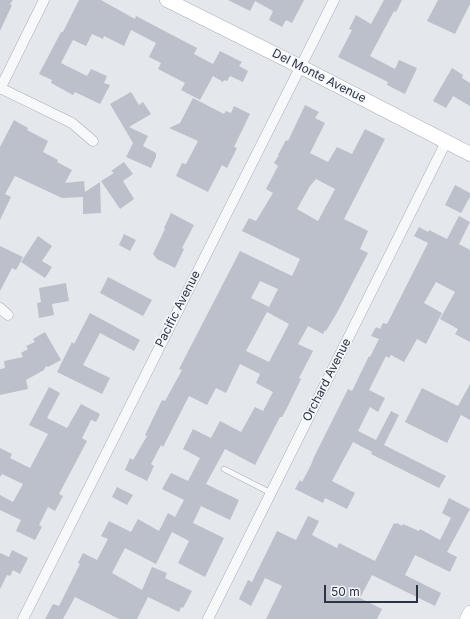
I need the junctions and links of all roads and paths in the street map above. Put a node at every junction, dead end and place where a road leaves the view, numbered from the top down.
1 (44, 0) edge
2 (167, 0) edge
3 (334, 0) edge
4 (300, 66) junction
5 (0, 88) edge
6 (92, 141) dead end
7 (446, 142) junction
8 (470, 154) edge
9 (0, 308) edge
10 (8, 315) dead end
11 (224, 469) dead end
12 (271, 493) junction
13 (470, 614) edge
14 (23, 619) edge
15 (208, 619) edge
16 (467, 619) edge

1 - 5 street
2 - 4 street, Del Monte Avenue
3 - 4 street, Pacific Avenue
4 - 7 street, Del Monte Avenue
4 - 14 street, Pacific Avenue
5 - 6 street
7 - 8 street, Del Monte Avenue
7 - 12 street, Orchard Avenue
9 - 10 street
11 - 12 lane
12 - 15 street, Orchard Avenue
13 - 16 street

